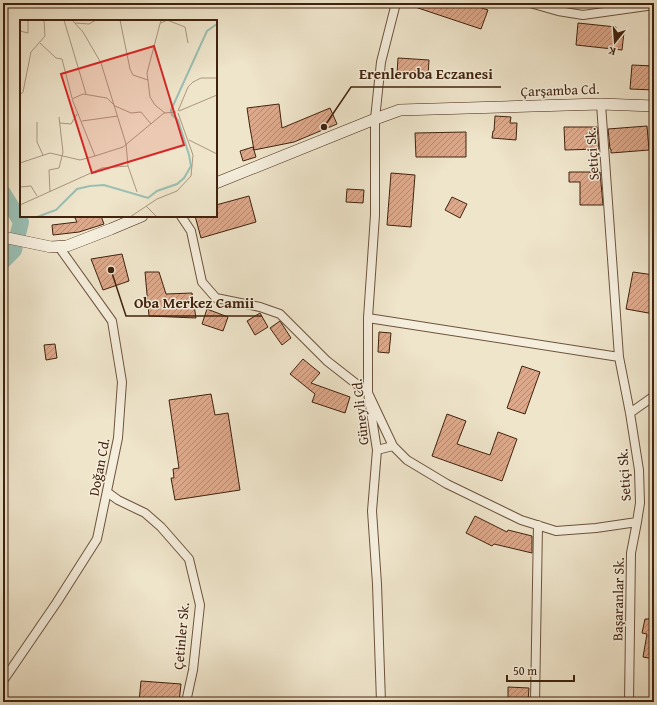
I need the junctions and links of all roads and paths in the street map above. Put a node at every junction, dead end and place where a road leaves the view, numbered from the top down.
1 (396, 3) edge
2 (530, 3) edge
3 (654, 5) edge
4 (601, 104) junction
5 (654, 106) edge
6 (375, 118) junction
7 (217, 183) edge
8 (140, 217) edge
9 (182, 217) edge
10 (3, 237) edge
11 (59, 247) junction
12 (368, 318) junction
13 (619, 357) junction
14 (368, 393) junction
15 (654, 396) edge
16 (630, 414) junction
17 (393, 446) junction
18 (377, 450) junction
19 (107, 492) junction
20 (637, 522) junction
21 (538, 525) junction
22 (3, 681) edge
23 (186, 702) edge
24 (381, 702) edge
25 (535, 702) edge
26 (629, 702) edge

1 - 6 street, Güneyli Cd.
2 - 3 street
4 - 5 street, Çarşamba Cd.
4 - 6 street, Çarşamba Cd.
4 - 13 street, Setiçi Sk.
6 - 7 street, Çarşamba Cd.
6 - 12 street, Güneyli Cd.
8 - 11 street
9 - 14 street
10 - 11 street
11 - 19 street, Doğan Cd.
12 - 13 street
12 - 14 street, Güneyli Cd.
13 - 16 street, Setiçi Sk.
14 - 17 street
14 - 18 street, Güneyli Cd.
15 - 16 street
16 - 20 street, Setiçi Sk.
17 - 18 street
17 - 21 street
18 - 24 street, Güneyli Cd.
19 - 22 street, Doğan Cd.
19 - 23 street, Çetinler Sk.
20 - 21 street
20 - 26 street, Başaranlar Sk.
21 - 25 street

